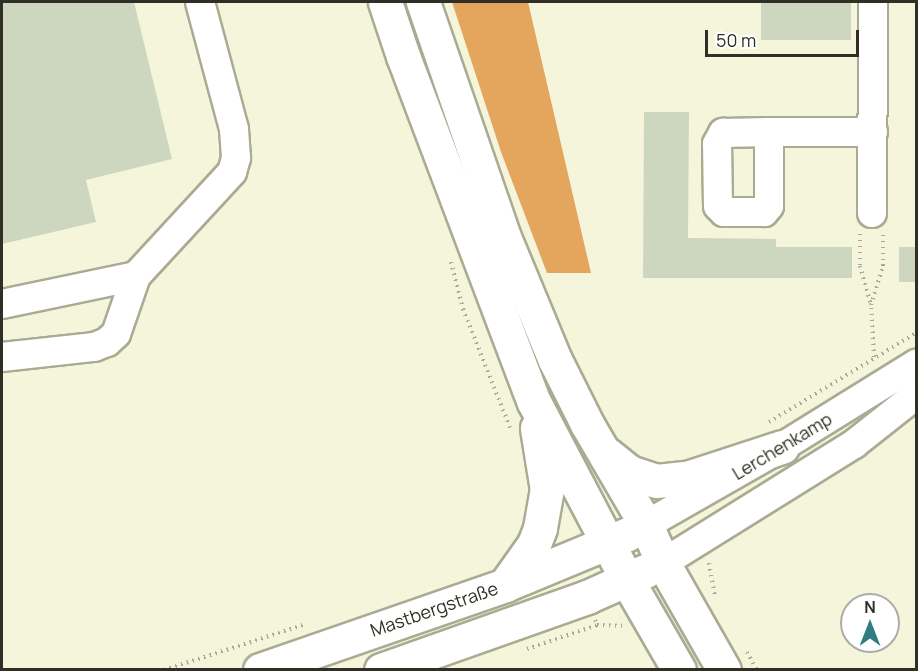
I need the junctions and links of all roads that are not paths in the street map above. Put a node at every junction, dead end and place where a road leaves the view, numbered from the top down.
1 (200, 2) edge
2 (385, 2) edge
3 (423, 2) edge
4 (873, 2) edge
5 (769, 132) dead end
6 (872, 142) junction
7 (872, 213) road end
8 (136, 276) junction
9 (2, 304) edge
10 (2, 357) edge
11 (916, 364) edge
12 (916, 395) edge
13 (534, 402) junction
14 (774, 435) junction
15 (601, 448) junction
16 (646, 525) junction
17 (608, 544) junction
18 (663, 563) junction
19 (627, 580) junction
20 (505, 585) junction
21 (419, 662) edge
22 (260, 669) edge
23 (381, 669) edge
24 (679, 669) edge
25 (724, 669) edge

1 - 8 street
2 - 13 main road
3 - 15 main road
4 - 6 street
5 - 6 street
6 - 7 street
8 - 9 street
8 - 10 street
11 - 14 street, Lerchenkamp
12 - 18 street, Lerchenkamp
13 - 17 main road
13 - 20 main road
14 - 15 main road
14 - 16 street, Lerchenkamp
15 - 16 main road
16 - 17 main road, Mastbergstraße
16 - 18 main road
17 - 19 main road
17 - 20 main road, Mastbergstraße
18 - 19 main road
18 - 25 main road
19 - 21 main road
19 - 24 main road
20 - 22 main road, Mastbergstraße
21 - 23 main road

